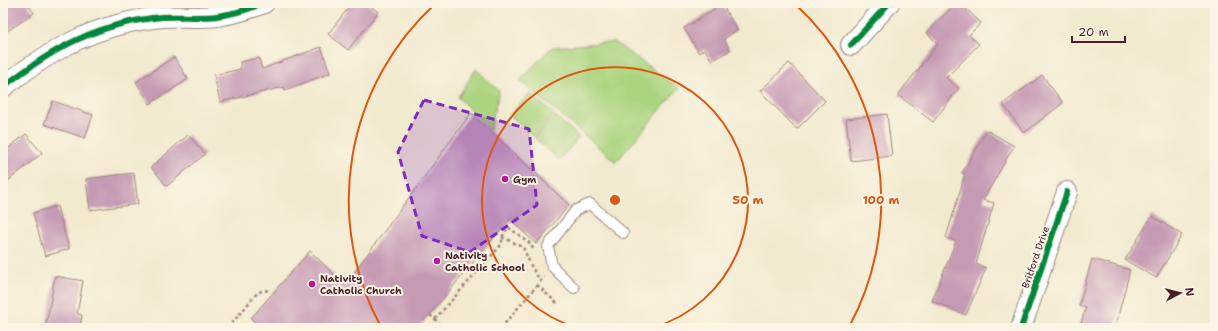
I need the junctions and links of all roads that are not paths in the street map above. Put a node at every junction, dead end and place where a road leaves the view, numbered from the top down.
1 (264, 3) edge
2 (889, 3) edge
3 (851, 44) dead end
4 (3, 88) edge
5 (1067, 192) dead end
6 (623, 232) dead end
7 (574, 288) dead end
8 (1021, 328) edge

1 - 4 street
2 - 3 street
5 - 8 street, Britford Drive
6 - 7 lane

